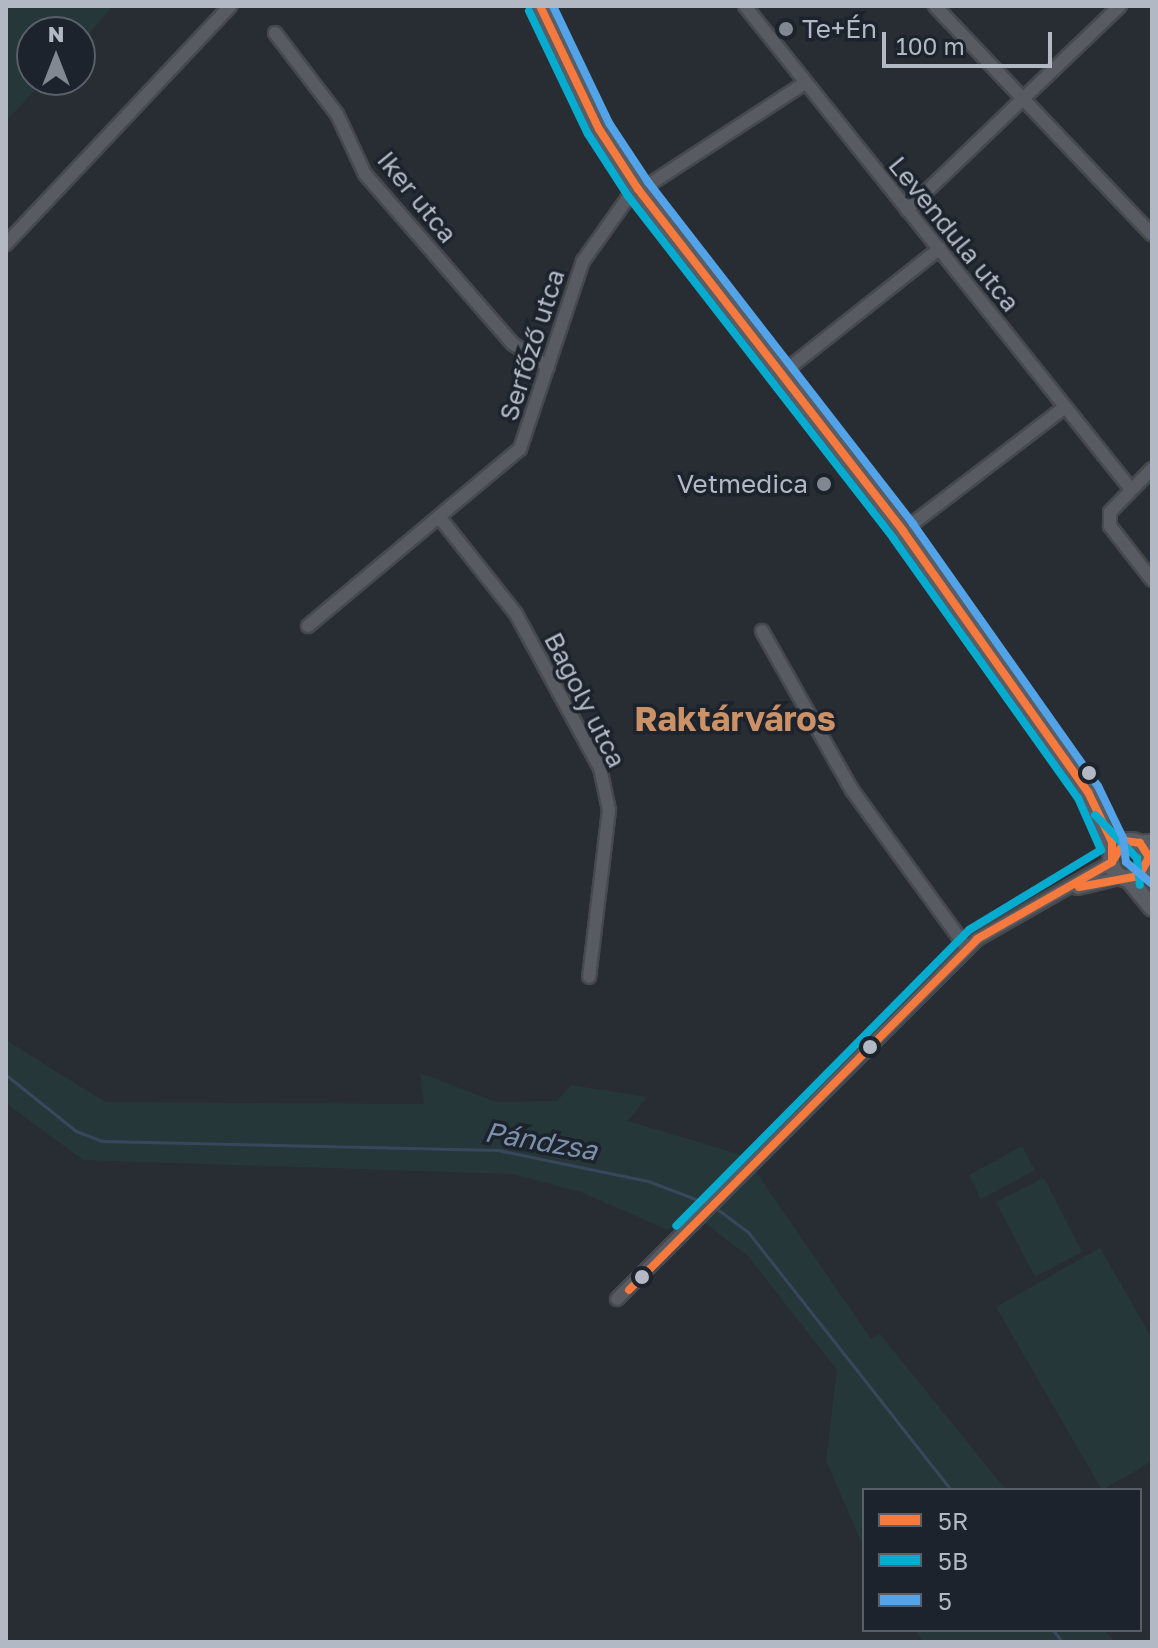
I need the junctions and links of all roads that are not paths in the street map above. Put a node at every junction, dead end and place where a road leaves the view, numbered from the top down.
1 (540, 6) edge
2 (745, 6) edge
3 (935, 6) edge
4 (1120, 6) edge
5 (230, 7) edge
6 (275, 33) dead end
7 (805, 83) junction
8 (1022, 95) junction
9 (638, 189) junction
10 (907, 210) junction
11 (1152, 235) edge
12 (6, 244) edge
13 (940, 248) junction
14 (548, 367) junction
15 (780, 375) junction
16 (1065, 407) junction
17 (1152, 469) edge
18 (1130, 488) junction
19 (440, 518) junction
20 (903, 531) junction
21 (1152, 580) edge
22 (308, 626) dead end
23 (762, 631) dead end
24 (1088, 792) junction
25 (1139, 841) edge
26 (1113, 856) junction
27 (1150, 869) edge
28 (1125, 878) junction
29 (1044, 899) junction
30 (1152, 908) edge
31 (967, 948) junction
32 (589, 977) dead end
33 (617, 1299) dead end

1 - 9 main road
2 - 7 street, Levendula utca
3 - 8 street
4 - 8 street
5 - 12 street
6 - 14 street, Iker utca
7 - 9 street
7 - 10 street, Levendula utca
8 - 10 street
8 - 11 street
9 - 14 street, Serfőző utca
9 - 15 main road
10 - 13 street, Levendula utca
13 - 15 street
13 - 16 street, Levendula utca
14 - 19 street, Serfőző utca
15 - 20 main road
16 - 18 street, Levendula utca
16 - 20 street
17 - 18 street
18 - 21 street
19 - 22 street, Serfőző utca
19 - 32 street, Bagoly utca
20 - 24 main road
23 - 31 street
24 - 25 main road
24 - 26 main road
25 - 26 main road
25 - 27 main road
26 - 28 main road
26 - 29 street
27 - 28 main road
28 - 29 street
28 - 30 main road
29 - 31 street
31 - 33 street

